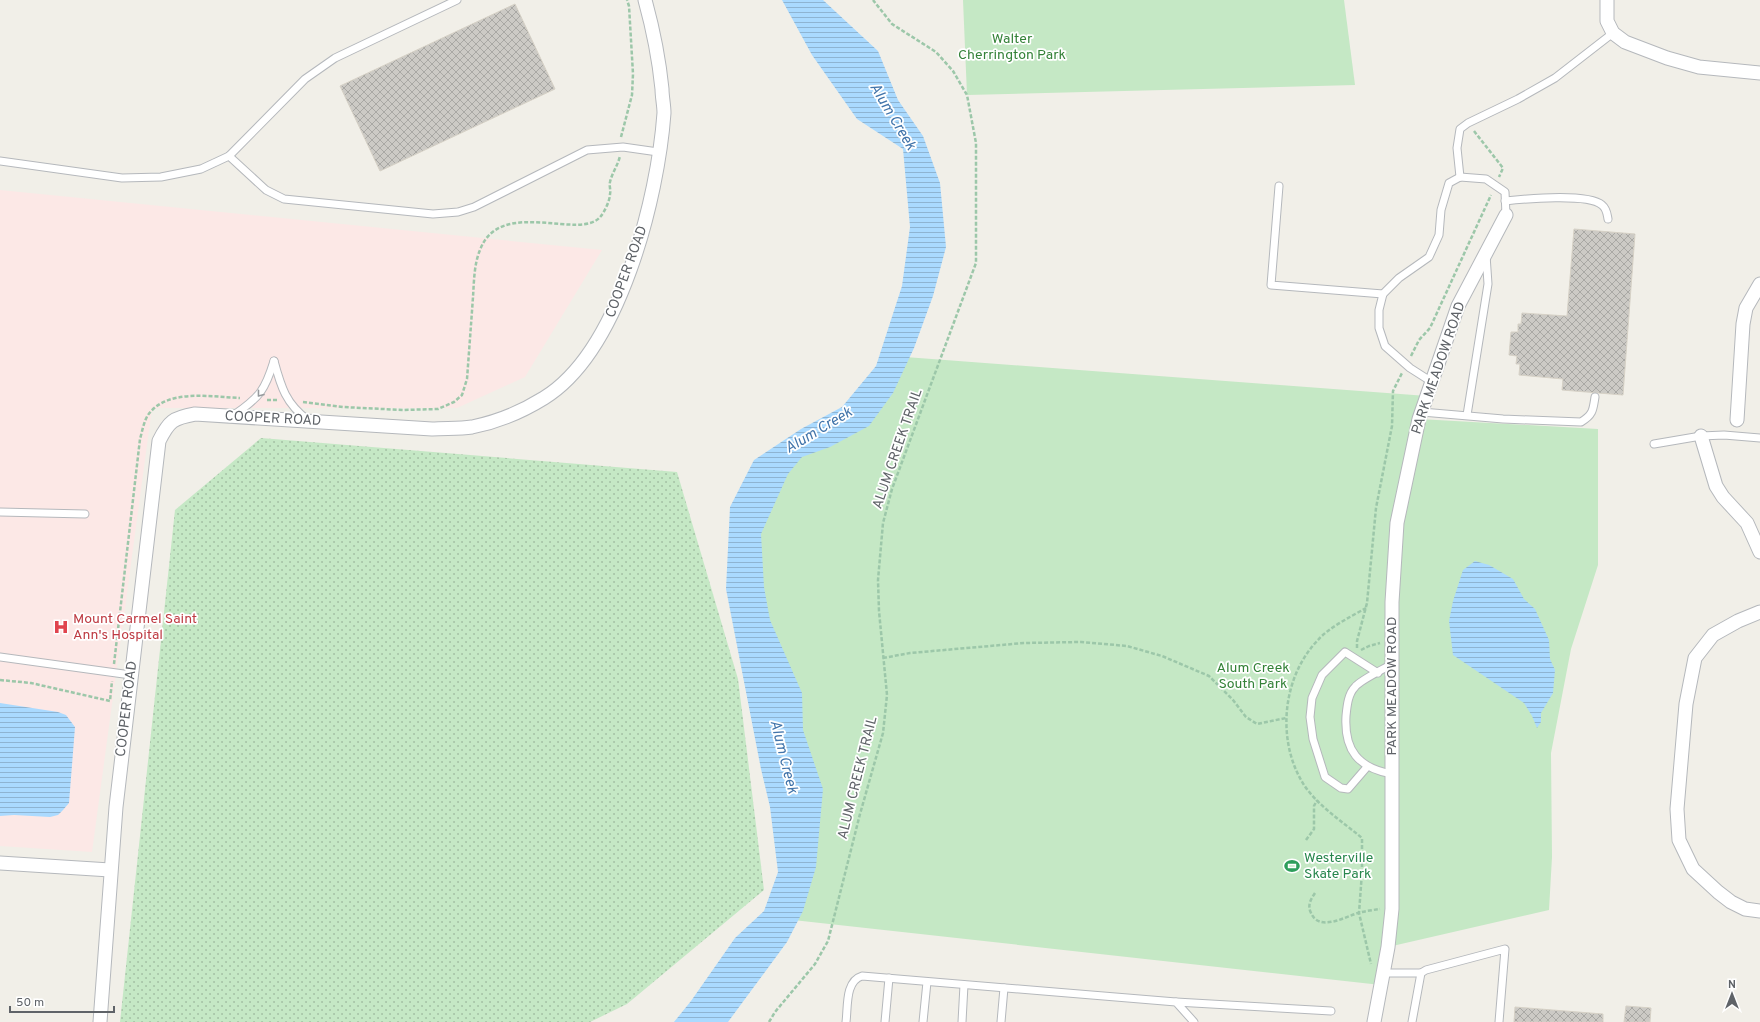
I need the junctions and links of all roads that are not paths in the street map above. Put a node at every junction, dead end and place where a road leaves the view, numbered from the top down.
1 (456, 0) edge
2 (645, 0) edge
3 (1607, 0) edge
4 (1613, 33) junction
5 (1760, 73) edge
6 (658, 152) junction
7 (229, 156) junction
8 (0, 161) edge
9 (1460, 177) junction
10 (1279, 186) dead end
11 (1505, 201) junction
12 (1506, 215) joint
13 (1608, 219) dead end
14 (1486, 253) junction
15 (1760, 284) edge
16 (1383, 294) junction
17 (1432, 382) junction
18 (1595, 396) dead end
19 (1422, 412) junction
20 (1467, 415) junction
21 (232, 417) junction
22 (1737, 420) dead end
23 (310, 421) junction
24 (1701, 436) junction
25 (1760, 438) edge
26 (1654, 444) dead end
27 (0, 512) edge
28 (85, 514) dead end
29 (1760, 552) edge
30 (1760, 612) edge
31 (0, 657) edge
32 (1392, 664) junction
33 (1378, 672) junction
34 (131, 675) junction
35 (1367, 767) junction
36 (1392, 774) junction
37 (0, 863) edge
38 (110, 870) junction
39 (1760, 911) edge
40 (1377, 971) junction
41 (1421, 973) junction
42 (889, 978) junction
43 (927, 982) junction
44 (964, 984) junction
45 (1004, 988) junction
46 (1176, 1002) junction
47 (1331, 1011) dead end
48 (100, 1022) edge
49 (846, 1022) edge
50 (885, 1022) edge
51 (923, 1022) edge
52 (962, 1022) edge
53 (1001, 1022) edge
54 (1194, 1022) edge
55 (1374, 1022) edge
56 (1412, 1022) edge
57 (1499, 1022) edge

1 - 7 lane
2 - 6 street, COOPER ROAD
3 - 4 street
4 - 5 street
4 - 9 lane
6 - 7 lane
6 - 23 street, COOPER ROAD
7 - 8 lane
9 - 11 lane, PARK MEADOW ROAD
9 - 16 lane
10 - 16 lane
11 - 12 lane, PARK MEADOW ROAD
11 - 13 lane
12 - 14 street, PARK MEADOW ROAD
14 - 17 street, PARK MEADOW ROAD
14 - 20 lane
15 - 22 street
16 - 17 lane
17 - 19 street, PARK MEADOW ROAD
18 - 20 lane
19 - 20 lane
19 - 32 street, PARK MEADOW ROAD
21 - 23 street, COOPER ROAD
23 -> 21 lane
21 - 34 street, COOPER ROAD
24 - 25 lane
24 - 26 lane
24 - 29 street
27 - 28 lane
30 - 39 street
31 - 34 lane
32 - 33 lane
32 - 36 street, PARK MEADOW ROAD
33 - 35 lane
33 - 35 lane
34 - 38 street, COOPER ROAD
35 - 36 lane
36 - 40 street, PARK MEADOW ROAD
37 - 38 street
38 - 48 street, COOPER ROAD
40 - 41 lane
40 - 55 street, PARK MEADOW ROAD
41 - 56 lane
41 - 57 lane
42 - 43 lane
42 - 49 lane
42 - 50 lane
43 - 44 lane
43 - 51 lane
44 - 45 lane
44 - 52 lane
45 - 46 lane
45 - 53 lane
46 - 47 lane
46 - 54 lane

